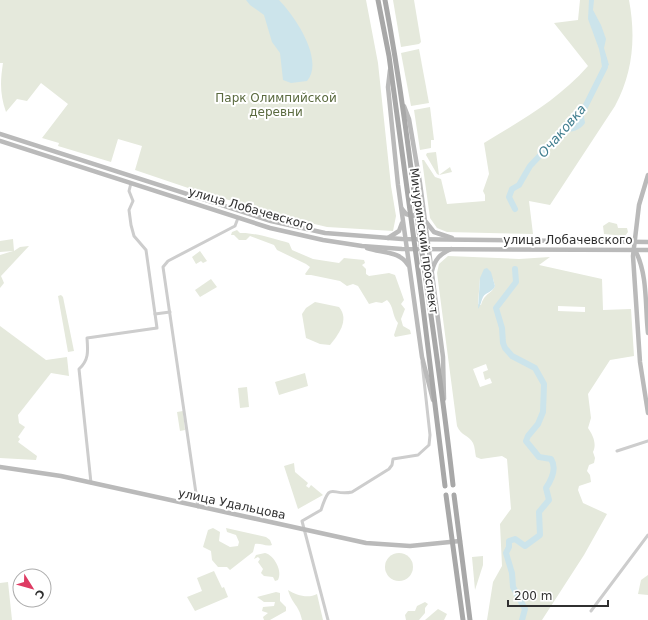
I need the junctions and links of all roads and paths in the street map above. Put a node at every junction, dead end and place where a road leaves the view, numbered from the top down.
1 (378, 0) edge
2 (385, 0) edge
3 (390, 70) junction
4 (401, 99) junction
5 (0, 134) edge
6 (0, 141) edge
7 (27, 142) junction
8 (25, 150) junction
9 (111, 169) junction
10 (648, 175) edge
11 (109, 176) junction
12 (131, 183) junction
13 (422, 205) junction
14 (402, 207) junction
15 (402, 215) junction
16 (238, 218) junction
17 (424, 219) junction
18 (388, 238) junction
19 (406, 240) junction
20 (427, 240) junction
21 (460, 240) junction
22 (635, 242) junction
23 (648, 242) edge
24 (362, 246) junction
25 (453, 248) junction
26 (408, 249) junction
27 (428, 249) junction
28 (635, 250) junction
29 (648, 250) edge
30 (409, 266) junction
31 (431, 272) junction
32 (433, 282) junction
33 (412, 284) junction
34 (170, 312) junction
35 (155, 314) junction
36 (648, 333) edge
37 (422, 357) junction
38 (434, 404) junction
39 (444, 406) junction
40 (648, 413) edge
41 (648, 441) edge
42 (617, 451) dead end
43 (0, 467) edge
44 (91, 483) junction
45 (453, 485) dead end
46 (445, 486) dead end
47 (446, 495) dead end
48 (454, 495) dead end
49 (198, 507) junction
50 (303, 530) junction
51 (648, 535) edge
52 (460, 541) junction
53 (452, 542) junction
54 (462, 553) junction
55 (454, 554) junction
56 (591, 611) dead end
57 (328, 620) edge
58 (463, 620) edge
59 (470, 620) edge

1 - 3 main road, Мичуринский проспект
2 - 4 main road, Мичуринский проспект
3 - 14 main road
3 - 38 main road, Мичуринский проспект
4 - 13 main road
4 - 39 main road, Мичуринский проспект
5 - 7 main road, улица Лобачевского
6 - 8 main road, улица Лобачевского
7 - 8 street
7 - 9 main road, улица Лобачевского
8 - 11 main road, улица Лобачевского
9 - 11 street
9 - 18 main road, улица Лобачевского
10 - 22 main road
11 - 12 main road, улица Лобачевского
12 - 16 main road, улица Лобачевского
12 - 35 street
13 - 14 main road
13 - 17 main road
14 - 15 main road
15 - 18 main road
15 - 19 main road
16 - 24 main road, улица Лобачевского
16 - 34 street
17 - 20 main road
17 - 21 main road
18 - 19 main road, улица Лобачевского
19 - 20 main road, улица Лобачевского
19 - 26 main road
20 - 21 main road, улица Лобачевского
20 - 27 main road
21 - 22 main road, улица Лобачевского
22 - 23 main road, улица Лобачевского
22 - 28 main road
24 - 26 main road, улица Лобачевского
24 - 30 main road
25 - 27 main road, улица Лобачевского
25 - 28 main road, улица Лобачевского
25 - 31 main road
26 - 27 main road, улица Лобачевского
26 - 30 main road
27 - 31 main road
28 - 29 main road, улица Лобачевского
28 - 36 main road
28 - 40 main road
30 - 33 main road
31 - 32 main road
32 - 33 main road
32 - 39 main road
33 - 37 main road
34 - 35 street
34 - 49 street
35 - 44 street
37 - 38 main road
37 - 50 street
38 - 46 main road, Мичуринский проспект
39 - 45 main road, Мичуринский проспект
41 - 42 street
43 - 44 main road, улица Удальцова
44 - 49 main road, улица Удальцова
47 - 53 main road
48 - 52 main road
49 - 50 main road, улица Удальцова
50 - 53 main road, улица Удальцова
50 - 57 street
51 - 56 street
52 - 53 main road, улица Удальцова
52 - 54 main road
53 - 55 main road
54 - 55 street
54 - 59 main road
55 - 58 main road

